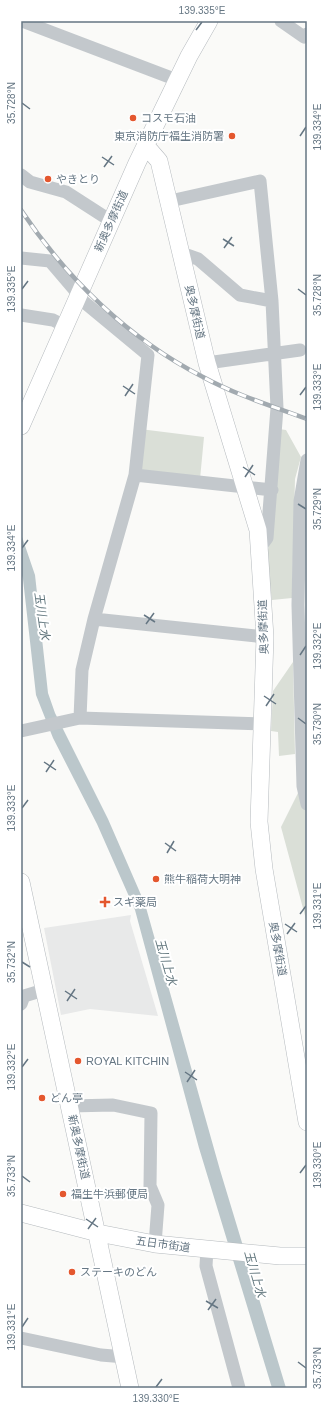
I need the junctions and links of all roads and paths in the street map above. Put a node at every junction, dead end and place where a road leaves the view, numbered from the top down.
1 (22, 21) edge
2 (210, 21) edge
3 (281, 21) edge
4 (307, 34) edge
5 (177, 80) junction
6 (160, 119) junction
7 (146, 146) junction
8 (159, 161) junction
9 (21, 175) edge
10 (170, 201) junction
11 (111, 221) junction
12 (181, 253) junction
13 (21, 258) edge
14 (78, 296) junction
15 (272, 301) junction
16 (21, 315) edge
17 (66, 326) junction
18 (300, 350) dead end
19 (275, 354) junction
20 (207, 363) junction
21 (21, 426) edge
22 (307, 460) edge
23 (135, 475) junction
24 (244, 487) junction
25 (272, 490) junction
26 (259, 549) junction
27 (94, 619) junction
28 (265, 637) junction
29 (303, 699) edge
30 (80, 718) junction
31 (262, 724) junction
32 (21, 731) edge
33 (307, 804) edge
34 (21, 882) edge
35 (23, 901) edge
36 (44, 990) junction
37 (21, 1000) edge
38 (21, 1004) edge
39 (70, 1106) junction
40 (307, 1122) edge
41 (21, 1213) edge
42 (98, 1233) junction
43 (155, 1244) junction
44 (207, 1250) junction
45 (307, 1256) edge
46 (21, 1338) edge
47 (125, 1357) junction
48 (130, 1388) edge
49 (239, 1388) edge

1 - 5 street
2 - 5 main road, 新奥多摩街道
3 - 4 street
5 - 6 main road, 新奥多摩街道
6 - 7 main road, 新奥多摩街道
6 - 8 main road
7 - 8 main road, 奥多摩街道
7 - 11 main road, 新奥多摩街道
8 - 10 main road, 奥多摩街道
9 - 11 street
10 - 12 main road, 奥多摩街道
10 - 15 street
11 - 14 main road, 新奥多摩街道
12 - 15 street
12 - 20 main road, 奥多摩街道
13 - 14 street
14 - 17 main road, 新奥多摩街道
14 - 23 street
15 - 19 street
16 - 17 street
17 - 21 main road, 新奥多摩街道
18 - 19 street
19 - 20 street
19 - 25 street
20 - 24 main road, 奥多摩街道
22 - 29 street
23 - 24 street
23 - 27 street
24 - 25 street
24 - 26 main road, 奥多摩街道
25 - 26 street
26 - 28 main road, 奥多摩街道
27 - 28 street
27 - 30 street
28 - 31 main road, 奥多摩街道
29 - 33 street
30 - 31 street
30 - 32 street
31 - 40 main road, 奥多摩街道
34 - 35 main road, 新奥多摩街道
35 - 36 main road, 新奥多摩街道
36 - 37 street
36 - 39 main road, 新奥多摩街道
37 - 38 street
39 - 42 main road, 新奥多摩街道
39 - 43 street
41 - 42 main road, 五日市街道
42 - 43 main road, 五日市街道
42 - 47 main road, 新奥多摩街道
43 - 44 main road, 五日市街道
44 - 45 main road, 五日市街道
44 - 49 street
46 - 47 street
47 - 48 main road, 新奥多摩街道

